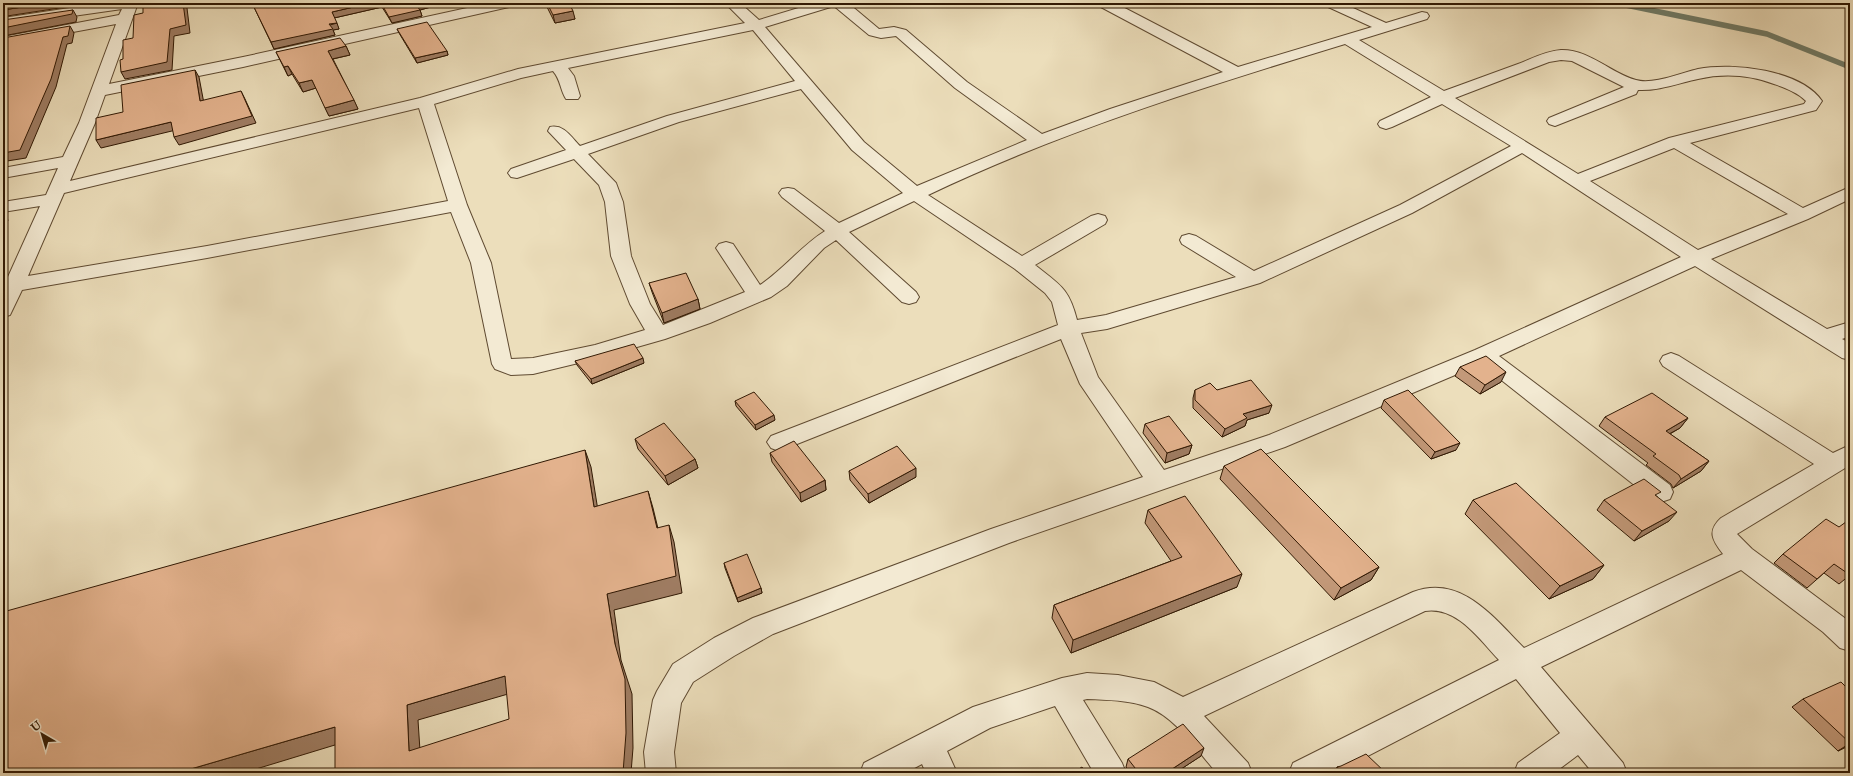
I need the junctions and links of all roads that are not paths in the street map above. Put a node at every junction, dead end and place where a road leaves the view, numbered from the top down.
1 (509, 3) edge
2 (732, 3) edge
3 (830, 3) edge
4 (839, 3) edge
5 (1104, 3) edge
6 (1331, 3) edge
7 (129, 8) edge
8 (1422, 16) dead end
9 (3, 22) edge
10 (756, 25) junction
11 (1386, 28) junction
12 (1347, 39) junction
13 (3, 41) edge
14 (557, 66) junction
15 (1235, 72) junction
16 (805, 83) junction
17 (1633, 85) junction
18 (100, 90) junction
19 (572, 96) dead end
20 (1443, 98) junction
21 (425, 102) junction
22 (1555, 121) dead end
23 (1386, 124) dead end
24 (556, 131) dead end
25 (1040, 141) junction
26 (1675, 142) junction
27 (1523, 146) junction
28 (578, 153) junction
29 (70, 161) junction
30 (3, 173) edge
31 (517, 173) dead end
32 (1575, 181) junction
33 (1850, 192) edge
34 (788, 193) dead end
35 (915, 194) junction
36 (55, 195) junction
37 (458, 205) junction
38 (3, 207) edge
39 (1802, 215) junction
40 (1098, 220) dead end
41 (837, 231) junction
42 (1189, 240) dead end
43 (726, 248) dead end
44 (1696, 258) junction
45 (1022, 264) junction
46 (1252, 279) junction
47 (14, 285) junction
48 (757, 295) junction
49 (909, 297) dead end
50 (3, 310) edge
51 (1069, 328) junction
52 (1850, 329) edge
53 (658, 334) junction
54 (1824, 337) junction
55 (1850, 353) edge
56 (1483, 355) junction
57 (1671, 361) dead end
58 (779, 442) dead end
59 (1841, 459) edge
60 (1159, 482) junction
61 (1662, 492) edge
62 (1743, 557) junction
63 (1844, 626) edge
64 (1520, 663) junction
65 (1062, 691) junction
66 (1182, 712) junction
67 (1581, 736) junction
68 (929, 746) junction
69 (661, 773) edge
70 (875, 773) edge
71 (942, 773) edge
72 (1111, 773) edge
73 (1236, 773) edge
74 (1304, 773) edge
75 (1528, 773) edge
76 (1612, 773) edge

1 - 18 street
2 - 10 street
3 - 10 street
4 - 25 street
5 - 15 street
6 - 11 street
7 - 9 street
7 - 13 street
7 - 18 street
8 - 11 street
10 - 14 street
10 - 16 street
11 - 12 street
12 - 15 street
12 - 20 street
14 - 19 street
14 - 21 street
15 - 25 street
16 - 28 street
16 - 35 street
17 - 20 street
17 - 22 street
17 - 26 street
18 - 29 street
20 - 23 street
20 - 27 street
21 - 36 street
21 - 37 street
24 - 28 street
25 - 35 street
26 - 32 street
26 - 39 street
27 - 32 street
27 - 46 street
28 - 31 street
28 - 53 street
29 - 30 street
29 - 36 street
32 - 44 street
33 - 39 street
34 - 41 street
35 - 41 street
35 - 45 street
36 - 38 street
36 - 47 street
37 - 47 street
37 - 53 street
39 - 44 street
40 - 45 street
41 - 48 street
41 - 49 street
42 - 46 street
43 - 48 street
44 - 54 street
44 - 56 street
45 - 51 street
46 - 51 street
47 - 50 street
48 - 53 street
51 - 58 street
51 - 60 street
52 - 54 street
54 - 55 street
56 - 60 street
56 - 61 street
57 - 59 street
59 - 62 street
60 - 69 street
62 - 63 street
62 - 64 street
64 - 66 street
64 - 67 street
64 - 74 street
65 - 66 street
65 - 68 street
65 - 72 street
66 - 73 street
67 - 75 street
67 - 76 street
68 - 70 street
68 - 71 street

